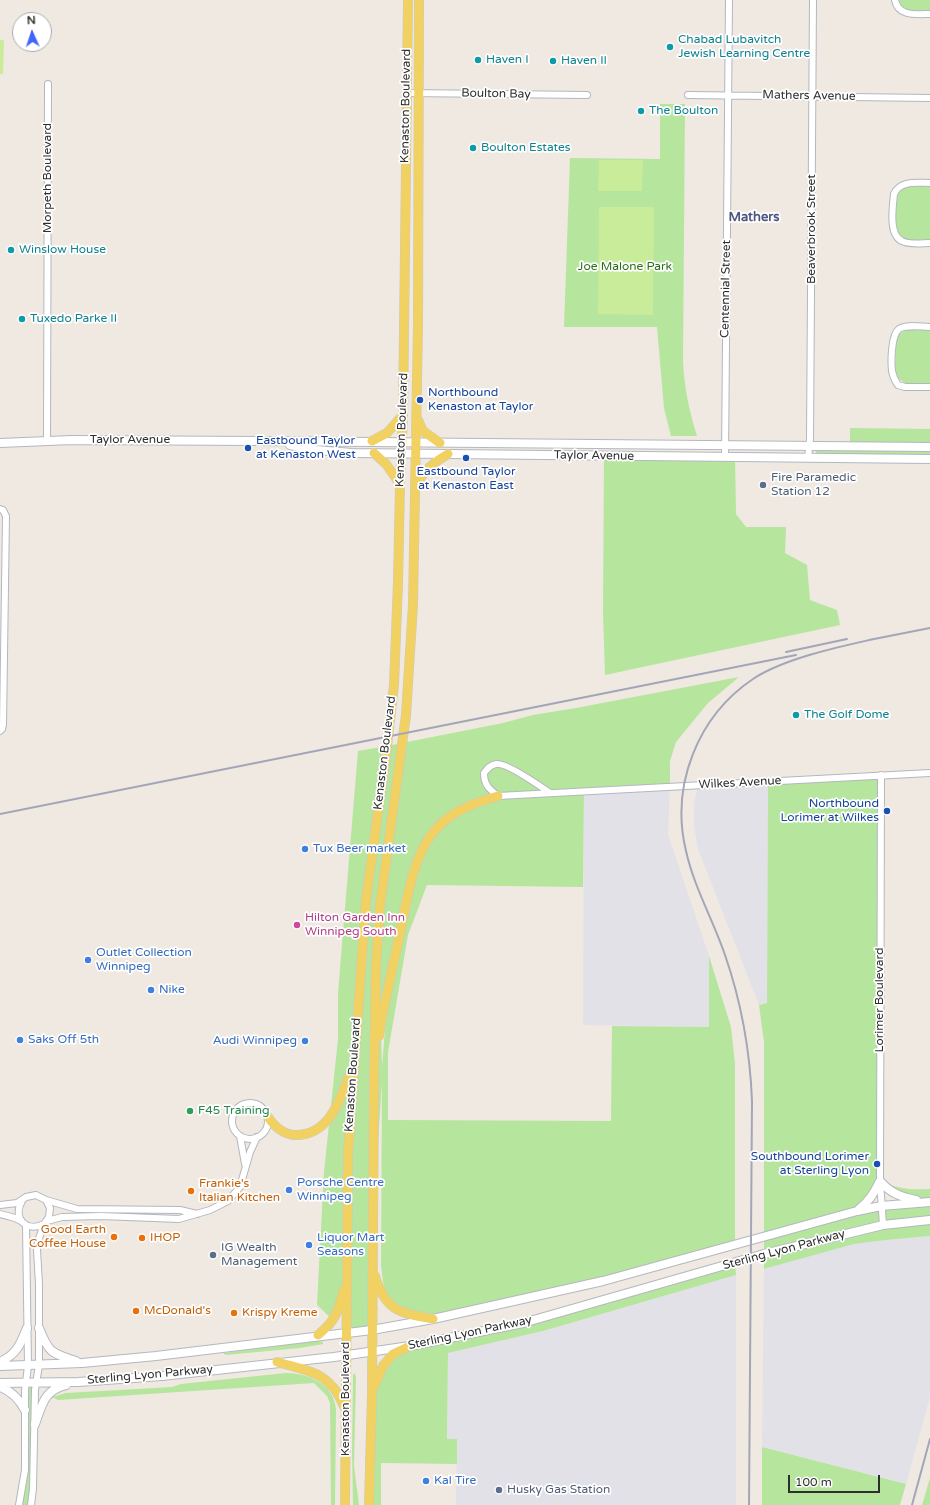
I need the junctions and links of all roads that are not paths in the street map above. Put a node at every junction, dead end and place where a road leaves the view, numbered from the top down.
1 (408, 0) edge
2 (419, 0) edge
3 (729, 0) edge
4 (813, 0) edge
5 (895, 0) edge
6 (930, 14) edge
7 (48, 84) dead end
8 (406, 93) junction
9 (419, 93) junction
10 (586, 95) dead end
11 (688, 95) dead end
12 (728, 95) junction
13 (812, 96) junction
14 (930, 98) edge
15 (930, 183) edge
16 (930, 243) edge
17 (930, 327) edge
18 (930, 387) edge
19 (404, 415) junction
20 (417, 416) junction
21 (47, 440) junction
22 (260, 441) junction
23 (372, 441) junction
24 (0, 443) edge
25 (402, 443) junction
26 (416, 443) junction
27 (440, 443) junction
28 (725, 445) junction
29 (810, 446) junction
30 (930, 447) edge
31 (374, 453) junction
32 (402, 454) junction
33 (416, 454) junction
34 (448, 454) junction
35 (725, 457) junction
36 (808, 458) junction
37 (930, 459) edge
38 (400, 484) junction
39 (415, 486) junction
40 (0, 509) edge
41 (0, 732) edge
42 (930, 773) edge
43 (881, 776) junction
44 (550, 793) junction
45 (498, 796) junction
46 (354, 1063) junction
47 (374, 1075) junction
48 (268, 1117) junction
49 (240, 1136) junction
50 (258, 1137) junction
51 (245, 1166) junction
52 (880, 1181) junction
53 (46, 1200) junction
54 (22, 1201) junction
55 (927, 1202) edge
56 (0, 1205) edge
57 (881, 1206) junction
58 (857, 1211) junction
59 (0, 1214) edge
60 (198, 1214) junction
61 (930, 1220) edge
62 (45, 1222) junction
63 (24, 1224) junction
64 (883, 1225) junction
65 (373, 1268) junction
66 (347, 1277) junction
67 (433, 1319) junction
68 (27, 1328) junction
69 (39, 1328) junction
70 (372, 1330) junction
71 (346, 1333) junction
72 (318, 1335) junction
73 (410, 1346) junction
74 (372, 1351) junction
75 (346, 1354) junction
76 (0, 1362) edge
77 (277, 1362) junction
78 (82, 1363) junction
79 (39, 1365) junction
80 (0, 1366) edge
81 (28, 1366) junction
82 (78, 1382) junction
83 (0, 1383) edge
84 (26, 1383) junction
85 (38, 1383) junction
86 (0, 1387) edge
87 (372, 1394) junction
88 (346, 1409) junction
89 (25, 1410) junction
90 (35, 1424) junction
91 (19, 1505) edge
92 (31, 1505) edge
93 (345, 1505) edge
94 (369, 1505) edge

1 - 8 main road, Kenaston Boulevard
2 - 9 main road, Kenaston Boulevard
3 - 12 street, Centennial Street
4 - 13 street, Beaverbrook Street
5 - 6 street
7 - 21 street, Morpeth Boulevard
8 - 9 street, Boulton Bay
8 - 19 main road, Kenaston Boulevard
9 - 10 street, Boulton Bay
9 - 20 main road, Kenaston Boulevard
11 - 12 street, Mathers Avenue
12 - 13 street, Mathers Avenue
12 - 28 street, Centennial Street
13 - 14 street, Mathers Avenue
13 - 29 street, Beaverbrook Street
15 - 16 street
17 - 18 street
19 - 23 main road
19 - 25 main road, Kenaston Boulevard
20 - 26 main road, Kenaston Boulevard
20 - 27 main road
21 - 22 main road, Taylor Avenue
21 - 24 main road, Taylor Avenue
22 - 23 main road, Taylor Avenue
22 - 31 main road, Taylor Avenue
23 - 25 main road, Taylor Avenue
25 - 26 main road, Taylor Avenue
25 - 32 main road, Kenaston Boulevard
26 - 27 main road, Taylor Avenue
26 - 33 main road, Kenaston Boulevard
27 - 28 main road, Taylor Avenue
28 - 29 main road, Taylor Avenue
28 - 35 street, Centennial Street
29 - 30 main road, Taylor Avenue
29 - 36 street, Beaverbrook Street
31 - 32 main road, Taylor Avenue
31 - 38 main road
32 - 33 main road, Taylor Avenue
32 - 38 main road, Kenaston Boulevard
33 - 34 main road, Taylor Avenue
33 - 39 main road, Kenaston Boulevard
34 - 35 main road, Taylor Avenue
34 - 39 main road
35 - 36 main road, Taylor Avenue
36 - 37 main road, Taylor Avenue
38 - 46 main road, Kenaston Boulevard
39 - 47 main road, Kenaston Boulevard
40 - 41 street
42 - 43 street, Wilkes Avenue
43 - 44 street, Wilkes Avenue
43 - 52 street, Lorimer Boulevard
44 - 45 street, Wilkes Avenue
44 - 45 street
45 - 47 main road
46 - 48 main road
46 - 66 main road, Kenaston Boulevard
47 - 65 main road, Kenaston Boulevard
48 - 49 street
48 - 50 street
49 - 50 street
49 - 51 street
50 - 51 street
51 - 60 street
52 - 55 main road
52 - 57 street, Lorimer Boulevard
52 - 58 main road
53 - 54 street
53 - 60 street
53 - 62 street
54 - 56 street
54 - 63 street
55 - 57 main road, Sterling Lyon Parkway
57 - 58 main road, Sterling Lyon Parkway
57 - 64 street, Lorimer Boulevard
58 - 67 main road, Sterling Lyon Parkway
59 - 63 street
60 - 62 street
61 - 64 main road, Sterling Lyon Parkway
62 - 63 street
62 - 69 street
63 - 68 street
64 - 73 main road, Sterling Lyon Parkway
65 - 67 main road
65 - 70 main road, Kenaston Boulevard
66 - 71 main road, Kenaston Boulevard
66 - 72 main road
67 - 70 main road, Sterling Lyon Parkway
68 - 76 main road
68 - 81 street
69 - 78 main road
69 - 79 street
70 - 71 main road, Sterling Lyon Parkway
70 - 74 main road, Kenaston Boulevard
71 - 72 main road, Sterling Lyon Parkway
71 - 75 main road, Kenaston Boulevard
72 - 78 main road, Sterling Lyon Parkway
73 - 74 main road, Sterling Lyon Parkway
73 - 87 main road
74 - 75 main road, Sterling Lyon Parkway
74 - 87 main road, Kenaston Boulevard
75 - 77 main road, Sterling Lyon Parkway
75 - 88 main road, Kenaston Boulevard
77 - 82 main road, Sterling Lyon Parkway
77 - 88 main road
78 - 79 main road, Sterling Lyon Parkway
79 - 81 main road, Sterling Lyon Parkway
79 - 85 street
80 - 81 main road, Sterling Lyon Parkway
81 - 84 street
82 - 85 main road, Sterling Lyon Parkway
82 - 90 main road
83 - 84 main road, Sterling Lyon Parkway
84 - 85 main road, Sterling Lyon Parkway
84 - 89 street
85 - 90 street
86 - 89 main road
87 - 94 main road, Kenaston Boulevard
88 - 93 main road, Kenaston Boulevard
89 - 91 street
90 - 92 street

